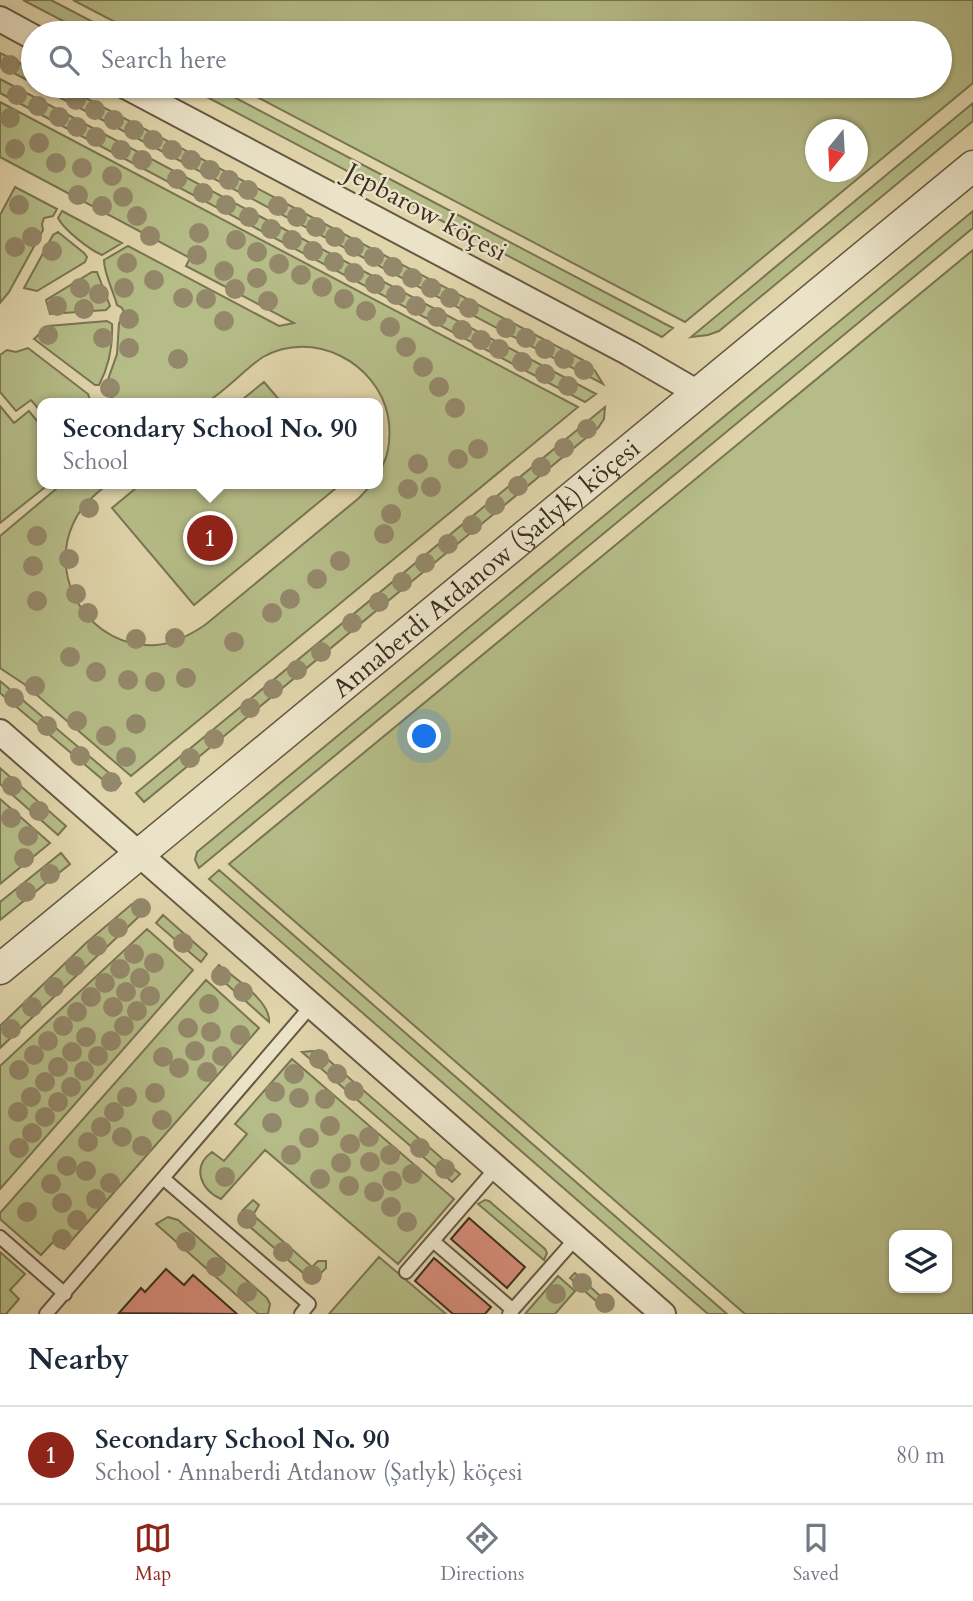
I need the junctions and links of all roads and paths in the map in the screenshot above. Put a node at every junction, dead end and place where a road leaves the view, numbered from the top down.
1 (0, 19) edge
2 (21, 30) edge
3 (148, 98) edge
4 (973, 166) edge
5 (698, 393) junction
6 (0, 732) edge
7 (140, 853) junction
8 (0, 969) edge
9 (311, 1006) junction
10 (496, 1168) junction
11 (164, 1179) junction
12 (0, 1237) edge
13 (576, 1238) junction
14 (433, 1241) junction
15 (406, 1272) dead end
16 (65, 1294) junction
17 (511, 1312) edge
18 (46, 1314) edge
19 (301, 1314) edge
20 (663, 1314) edge

1 - 2 street
3 - 5 street, Jepbarow köçesi
4 - 5 street, Annaberdi Atdanow (Şatlyk) köçesi
5 - 7 street, Annaberdi Atdanow (Şatlyk) köçesi
6 - 7 street
7 - 8 street, Annaberdi Atdanow (Şatlyk) köçesi
7 - 9 street
9 - 10 street
9 - 11 lane
10 - 13 street
10 - 14 lane
11 - 16 lane
11 - 19 lane
12 - 16 lane
13 - 17 lane
13 - 20 street
14 - 15 lane
14 - 17 lane
16 - 18 lane

